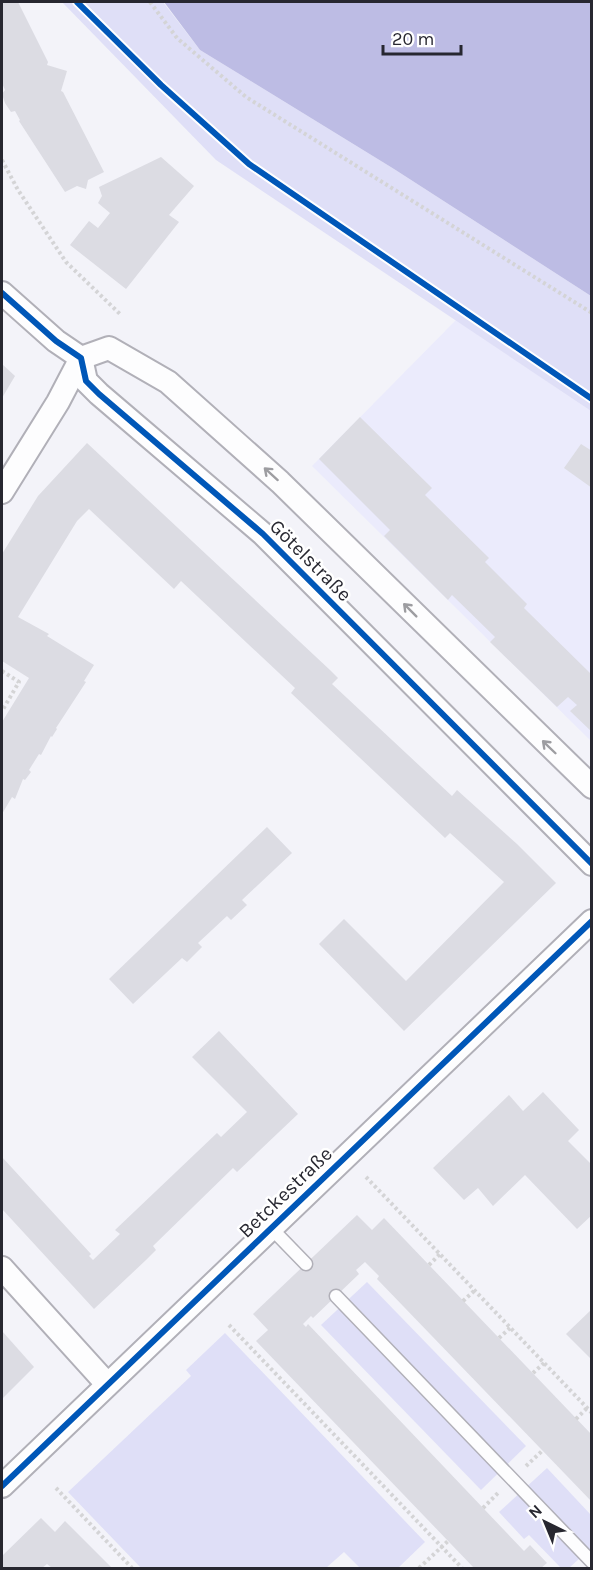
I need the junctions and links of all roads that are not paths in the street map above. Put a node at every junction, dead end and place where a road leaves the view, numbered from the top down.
1 (2, 293) edge
2 (81, 358) junction
3 (2, 492) edge
4 (591, 787) edge
5 (591, 864) edge
6 (591, 921) edge
7 (272, 1228) junction
8 (306, 1264) dead end
9 (2, 1268) edge
10 (336, 1296) dead end
11 (108, 1384) junction
12 (2, 1486) edge
13 (591, 1562) edge

1 - 2 street
2 - 3 street
4 -> 2 street, Götelstraße
2 - 5 street, Götelstraße
6 - 7 street, Betckestraße
7 - 8 lane
7 - 11 street, Betckestraße
9 - 11 street
10 - 13 lane
11 - 12 street, Betckestraße

